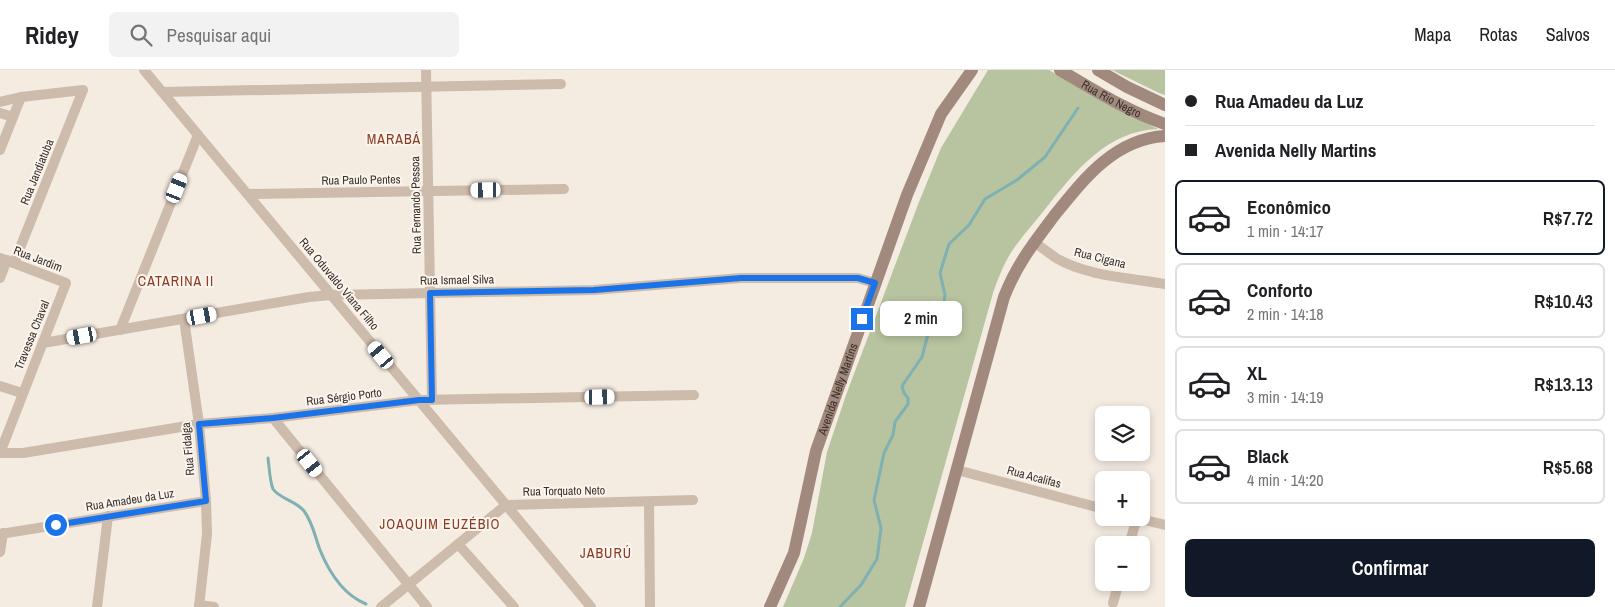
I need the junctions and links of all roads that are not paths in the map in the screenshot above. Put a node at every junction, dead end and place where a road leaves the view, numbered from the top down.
1 (144, 70) edge
2 (426, 70) edge
3 (972, 70) edge
4 (1060, 70) edge
5 (1098, 70) edge
6 (562, 84) dead end
7 (426, 87) junction
8 (162, 92) junction
9 (21, 97) junction
10 (0, 102) edge
11 (1165, 104) edge
12 (0, 113) edge
13 (13, 117) junction
14 (1165, 124) edge
15 (198, 135) junction
16 (1165, 136) edge
17 (0, 150) edge
18 (564, 188) dead end
19 (428, 191) junction
20 (248, 194) junction
21 (1034, 242) junction
22 (7, 260) edge
23 (0, 278) edge
24 (66, 283) joint
25 (875, 283) junction
26 (1165, 284) edge
27 (430, 293) junction
28 (331, 295) junction
29 (184, 319) junction
30 (120, 330) junction
31 (43, 343) junction
32 (0, 386) edge
33 (22, 393) junction
34 (694, 395) dead end
35 (419, 400) junction
36 (432, 400) junction
37 (273, 418) junction
38 (199, 424) junction
39 (0, 453) edge
40 (957, 470) junction
41 (693, 500) dead end
42 (206, 501) junction
43 (649, 502) junction
44 (506, 505) junction
45 (1095, 507) edge
46 (108, 516) junction
47 (1150, 521) edge
48 (1165, 525) edge
49 (1, 534) edge
50 (458, 544) junction
51 (0, 552) edge
52 (409, 584) junction
53 (1116, 591) edge
54 (1113, 603) dead end
55 (199, 606) edge
56 (97, 607) edge
57 (214, 607) edge
58 (381, 607) edge
59 (427, 607) edge
60 (514, 607) edge
61 (591, 607) edge
62 (650, 607) edge
63 (770, 607) edge
64 (919, 607) edge

1 - 8 street, Rua Oduvaldo Viana Filho
2 - 7 street, Rua Fernando Pessoa
3 - 25 main road, Avenida Nelly Martins
4 - 14 main road, Rua Rio Negro
5 - 11 main road, Rua Rio Negro
6 - 7 street
7 - 8 street
7 - 19 street, Rua Fernando Pessoa
8 - 15 street, Rua Oduvaldo Viana Filho
9 - 10 street
9 - 13 street
9 - 22 street, Rua Jandiatuba
12 - 13 street
13 - 17 street
15 - 20 street, Rua Oduvaldo Viana Filho
15 - 30 street
16 - 21 main road
18 - 19 street, Rua Paulo Pentes
19 - 20 street, Rua Paulo Pentes
19 - 27 street, Rua Fernando Pessoa
20 - 28 street, Rua Oduvaldo Viana Filho
21 - 26 street, Rua Cigana
21 - 40 main road
22 - 23 street, Rua Jandiatuba
22 - 24 street, Rua Jardim
24 - 31 street, Travessa Chaval
25 - 27 street, Rua Ismael Silva
25 - 63 main road, Avenida Nelly Martins
27 - 28 street, Rua Ismael Silva
27 - 36 street, Rua Fernando Pessoa
28 - 29 street, Rua Ismael Silva
28 - 35 street, Rua Oduvaldo Viana Filho
29 - 30 street, Rua Ismael Silva
29 - 38 street, Rua Fidalga
30 - 31 street, Rua Ismael Silva
31 - 33 street, Travessa Chaval
32 - 33 street
33 - 39 street, Travessa Chaval
34 - 36 street, Rua Sérgio Porto
35 - 36 street, Rua Sérgio Porto
35 - 37 street, Rua Sérgio Porto
35 - 44 street, Rua Oduvaldo Viana Filho
37 - 38 street, Rua Sérgio Porto
37 - 52 street
38 - 39 street, Rua Sérgio Porto
38 - 42 street, Rua Fidalga
40 - 45 street, Rua Acalifas
40 - 64 main road
41 - 43 street, Rua Torquato Neto
42 - 46 street, Rua Amadeu da Luz
42 - 55 street, Rua Fidalga
43 - 44 street, Rua Torquato Neto
43 - 62 street
44 - 50 street, Rua Torquato Neto
44 - 61 street, Rua Oduvaldo Viana Filho
46 - 49 street, Rua Amadeu da Luz
46 - 56 street
47 - 48 street
49 - 51 street
50 - 52 street, Rua Torquato Neto
50 - 60 street
52 - 58 street, Rua Torquato Neto
52 - 59 street
53 - 54 street
55 - 57 street

